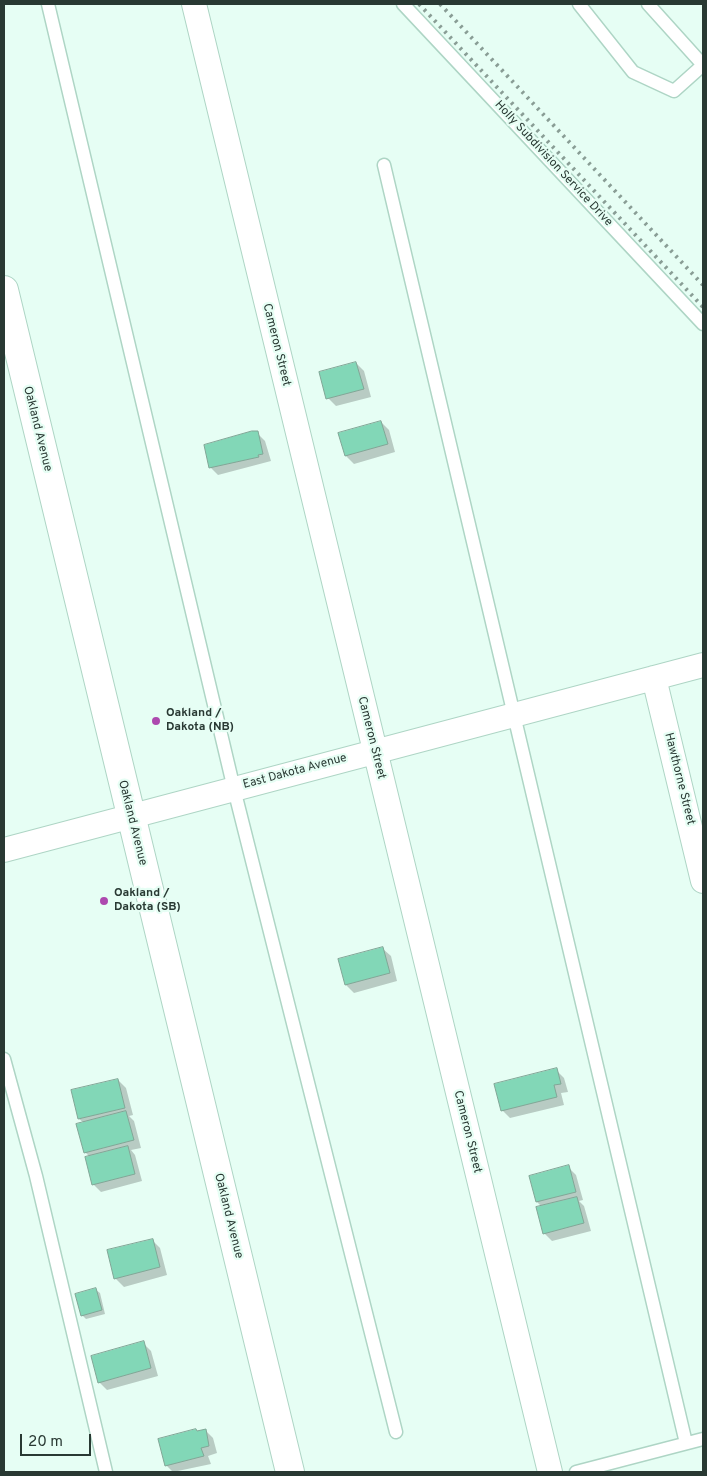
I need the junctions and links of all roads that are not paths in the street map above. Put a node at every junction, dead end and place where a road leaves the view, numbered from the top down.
1 (48, 4) edge
2 (194, 4) edge
3 (403, 4) edge
4 (579, 4) edge
5 (648, 4) edge
6 (384, 165) dead end
7 (4, 290) edge
8 (703, 324) edge
9 (703, 665) edge
10 (654, 678) junction
11 (514, 715) junction
12 (375, 751) junction
13 (234, 789) junction
14 (131, 816) junction
15 (4, 850) edge
16 (703, 881) edge
17 (4, 1058) edge
18 (396, 1432) dead end
19 (703, 1439) edge
20 (686, 1443) junction
21 (106, 1472) edge
22 (290, 1472) edge
23 (550, 1472) edge
24 (576, 1472) edge

1 - 13 lane
2 - 12 street, Cameron Street
3 - 8 lane, Holly Subdivision Service Drive
4 - 5 lane
6 - 11 lane
7 - 14 street, Oakland Avenue
9 - 10 street, East Dakota Avenue
10 - 11 street, East Dakota Avenue
10 - 16 street, Hawthorne Street
11 - 12 street, East Dakota Avenue
11 - 20 lane
12 - 13 street, East Dakota Avenue
12 - 23 street, Cameron Street
13 - 14 street, East Dakota Avenue
13 - 18 lane
14 - 15 street, East Dakota Avenue
14 - 22 street, Oakland Avenue
17 - 21 lane
19 - 20 lane
20 - 24 lane

